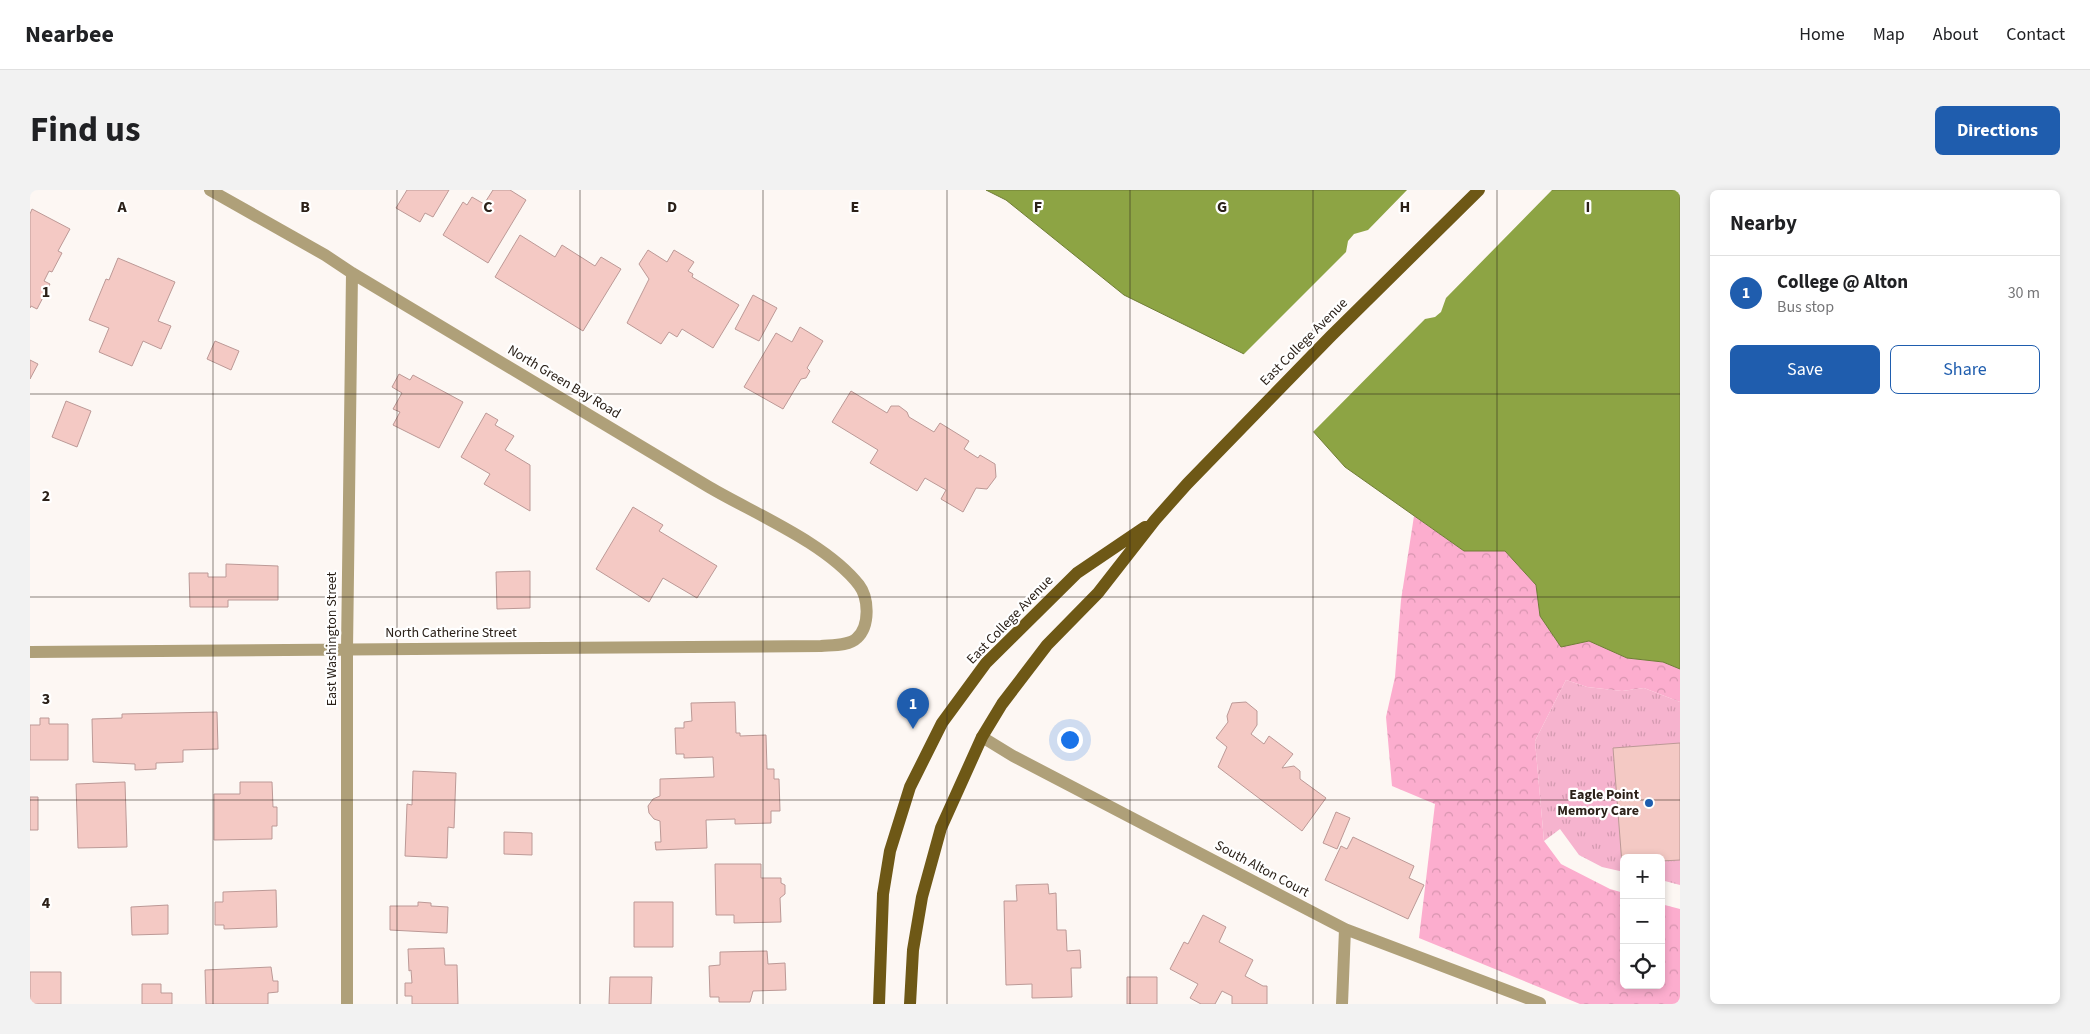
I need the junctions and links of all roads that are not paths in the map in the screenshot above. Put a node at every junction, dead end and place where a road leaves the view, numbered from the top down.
1 (210, 190) edge
2 (1479, 190) edge
3 (352, 274) junction
4 (1155, 520) junction
5 (864, 626) joint
6 (346, 649) junction
7 (30, 652) edge
8 (982, 737) junction
9 (1345, 929) junction
10 (1540, 1003) edge
11 (348, 1004) edge
12 (879, 1004) edge
13 (910, 1004) edge
14 (1342, 1004) edge

1 - 3 street, North Green Bay Road
2 - 4 main road, East College Avenue
3 - 5 street, North Green Bay Road
3 - 6 street, East Washington Street
4 - 8 main road, East College Avenue
4 - 12 main road, East College Avenue
5 - 6 street, North Catherine Street
6 - 7 street, North Catherine Street
6 - 11 street, East Washington Street
8 - 9 street, South Alton Court
8 - 13 main road, East College Avenue
9 - 10 street, South Alton Court
9 - 14 street

